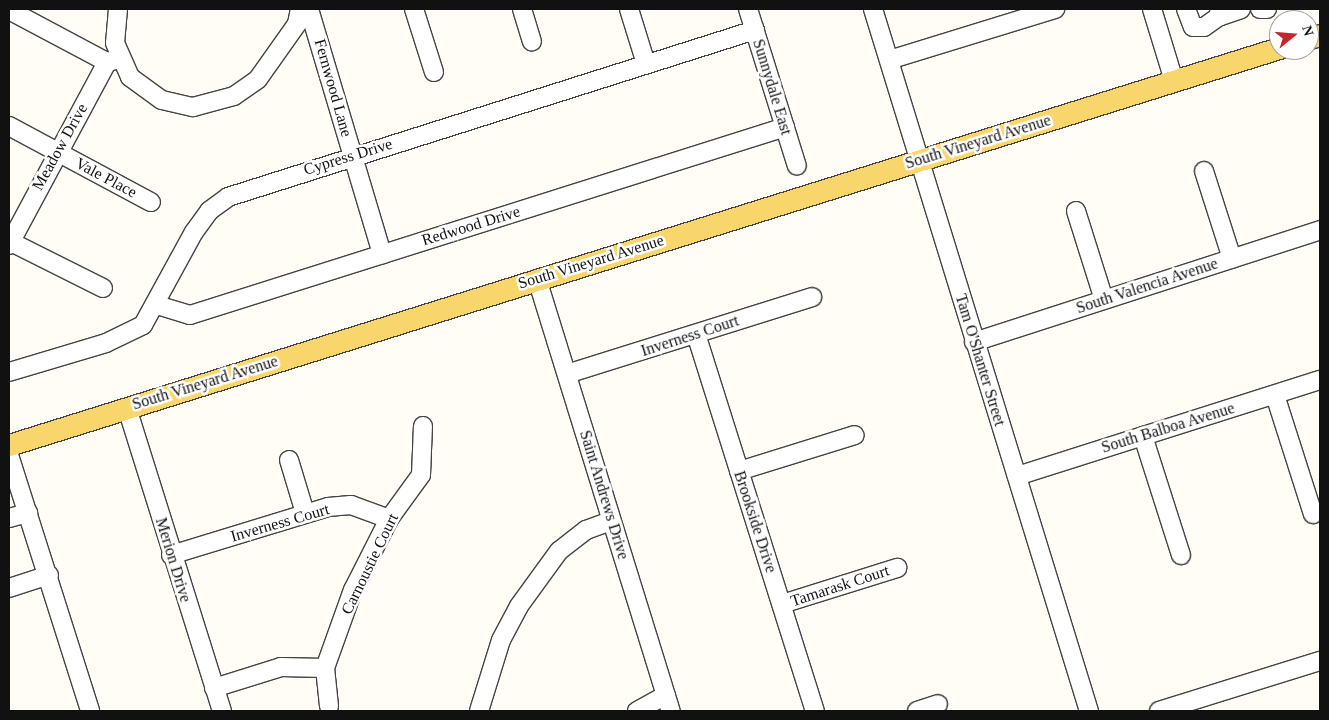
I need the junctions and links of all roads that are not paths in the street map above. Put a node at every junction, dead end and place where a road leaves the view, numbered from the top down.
1 (118, 9) edge
2 (300, 9) edge
3 (309, 9) edge
4 (414, 9) edge
5 (522, 9) edge
6 (629, 9) edge
7 (748, 9) edge
8 (873, 9) edge
9 (1055, 9) edge
10 (1152, 9) edge
11 (1186, 9) edge
12 (1241, 9) edge
13 (1260, 9) edge
14 (1267, 9) edge
15 (9, 10) edge
16 (1220, 12) edge
17 (755, 30) junction
18 (532, 42) dead end
19 (1269, 51) edge
20 (889, 60) junction
21 (114, 61) junction
22 (646, 64) junction
23 (434, 72) dead end
24 (1174, 80) junction
25 (9, 126) edge
26 (785, 127) junction
27 (57, 152) junction
28 (352, 156) junction
29 (918, 160) junction
30 (797, 166) dead end
31 (1204, 171) dead end
32 (151, 202) dead end
33 (1076, 210) dead end
34 (1320, 230) edge
35 (9, 242) edge
36 (382, 254) junction
37 (1232, 258) junction
38 (537, 279) junction
39 (103, 288) dead end
40 (812, 297) dead end
41 (1104, 300) junction
42 (157, 305) junction
43 (696, 334) junction
44 (974, 342) junction
45 (9, 372) edge
46 (567, 374) junction
47 (1320, 380) edge
48 (1275, 394) junction
49 (127, 408) junction
50 (423, 426) dead end
51 (855, 434) dead end
52 (1143, 436) junction
53 (9, 445) edge
54 (9, 455) edge
55 (289, 460) dead end
56 (738, 471) junction
57 (1017, 476) junction
58 (28, 513) junction
59 (305, 513) junction
60 (1313, 514) dead end
61 (9, 518) edge
62 (390, 519) junction
63 (611, 521) junction
64 (1181, 555) dead end
65 (171, 556) junction
66 (897, 568) dead end
67 (49, 575) junction
68 (9, 588) edge
69 (782, 604) junction
70 (1320, 661) edge
71 (325, 668) junction
72 (214, 688) junction
73 (668, 703) edge
74 (938, 704) dead end
75 (329, 706) dead end
76 (90, 711) edge
77 (222, 711) edge
78 (479, 711) edge
79 (637, 711) edge
80 (815, 711) edge
81 (917, 711) edge
82 (1089, 711) edge
83 (1159, 711) edge

1 - 21 street
2 - 21 street
3 - 28 street, Fernwood Lane
4 - 23 street
5 - 18 street
6 - 22 street
7 - 17 street, Sunnydale East
8 - 20 street, Tam O'Shanter Street
9 - 20 street
10 - 24 street
11 - 16 street
12 - 16 street
13 - 14 street
15 - 21 street
17 - 22 street, Cypress Drive
17 - 26 street, Sunnydale East
19 - 24 main road, South Vineyard Avenue
20 - 29 street, Tam O'Shanter Street
21 - 27 street, Meadow Drive
22 - 28 street, Cypress Drive
24 - 29 main road, South Vineyard Avenue
25 - 27 street, Vale Place
26 - 30 street, Sunnydale East
26 - 36 street, Redwood Drive
27 - 32 street, Vale Place
27 - 35 street, Meadow Drive
28 - 36 street, Fernwood Lane
28 - 42 street, Cypress Drive
29 - 38 main road, South Vineyard Avenue
29 - 44 street, Tam O'Shanter Street
31 - 37 street
33 - 41 street
34 - 37 street, South Valencia Avenue
35 - 39 street
36 - 42 street, Redwood Drive
37 - 41 street, South Valencia Avenue
38 - 46 street, Saint Andrews Drive
38 - 49 main road, South Vineyard Avenue
40 - 43 street, Inverness Court
41 - 44 street, South Valencia Avenue
42 - 45 street, Cypress Drive
43 - 46 street, Inverness Court
43 - 56 street, Brookside Drive
44 - 57 street, Tam O'Shanter Street
46 - 63 street, Saint Andrews Drive
47 - 48 street, South Balboa Avenue
48 - 52 street, South Balboa Avenue
48 - 60 street
49 - 53 main road, South Vineyard Avenue
49 - 65 street, Merion Drive
50 - 62 street, Carnoustie Court
51 - 56 street
52 - 57 street, South Balboa Avenue
52 - 64 street
54 - 58 street
55 - 59 street
56 - 69 street, Brookside Drive
57 - 82 street, Tam O'Shanter Street
58 - 61 street
58 - 67 street
59 - 62 street, Inverness Court
59 - 65 street, Inverness Court
62 - 71 street, Carnoustie Court
63 - 73 street, Saint Andrews Drive
63 - 78 street
65 - 72 street, Merion Drive
66 - 69 street, Tamarask Court
67 - 68 street
67 - 76 street
69 - 80 street, Brookside Drive
70 - 83 street
71 - 72 street
71 - 75 street, Carnoustie Court
72 - 77 street, Merion Drive
73 - 79 street
74 - 81 street

